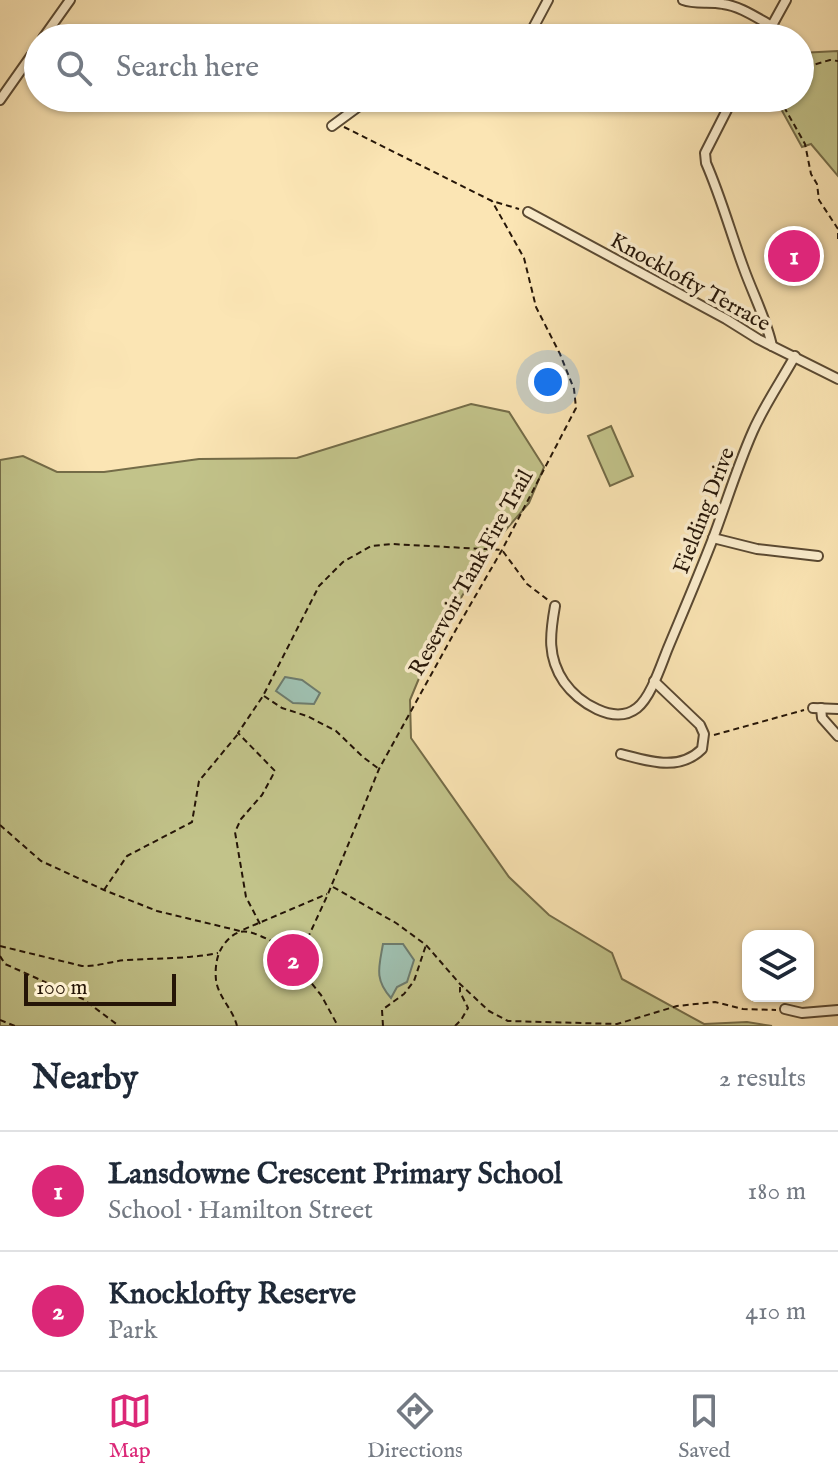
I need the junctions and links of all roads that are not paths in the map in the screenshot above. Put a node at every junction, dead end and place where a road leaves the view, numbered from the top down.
1 (70, 0) edge
2 (548, 0) edge
3 (683, 0) edge
4 (786, 0) edge
5 (53, 24) edge
6 (535, 24) edge
7 (768, 24) edge
8 (773, 24) edge
9 (24, 66) edge
10 (0, 100) edge
11 (351, 112) edge
12 (726, 112) edge
13 (334, 124) road end
14 (528, 212) road end
15 (772, 346) junction
16 (795, 356) junction
17 (838, 379) edge
18 (713, 538) junction
19 (818, 556) dead end
20 (555, 606) road end
21 (654, 681) junction
22 (838, 709) edge
23 (838, 736) edge
24 (621, 754) dead end
25 (785, 1009) road end
26 (838, 1010) edge

1 - 5 street
2 - 6 street
3 - 7 street
4 - 8 street
9 - 10 street
11 - 13 street
12 - 15 street
14 - 15 street, Knocklofty Terrace
15 - 16 street, Knocklofty Terrace
16 - 17 street, Knocklofty Terrace
16 - 18 street, Fielding Drive
18 - 19 street
18 - 21 street, Fielding Drive
20 - 21 street, Fielding Drive
21 - 24 street
22 - 23 street
25 - 26 street

